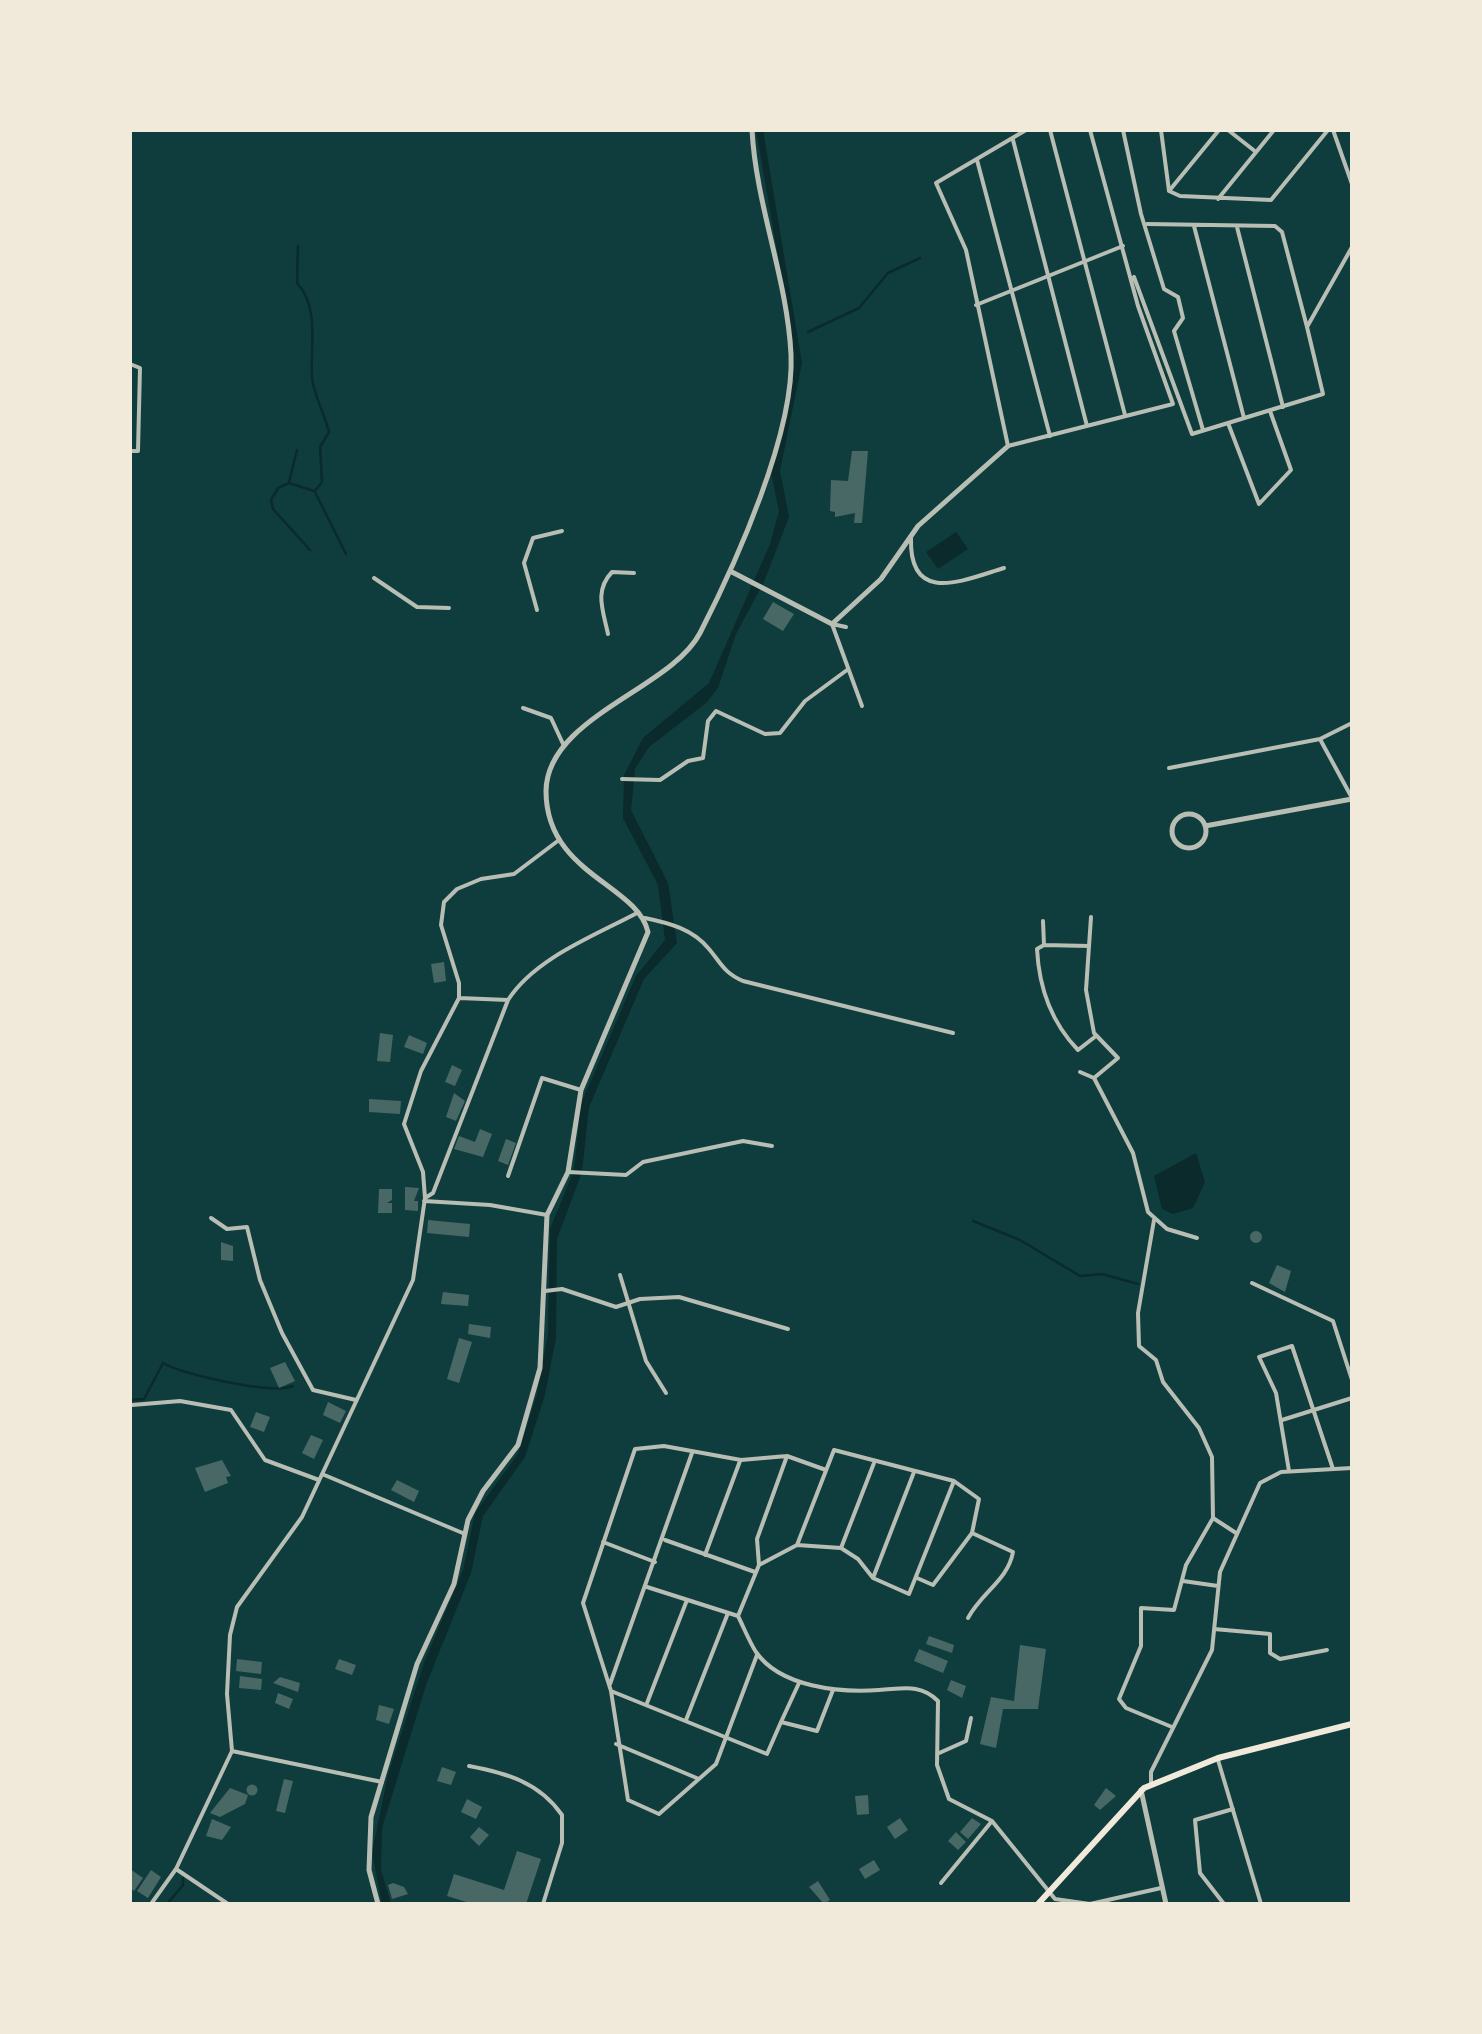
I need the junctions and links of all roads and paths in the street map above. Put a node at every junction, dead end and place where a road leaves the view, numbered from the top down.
1 (752, 130) edge
2 (1026, 130) edge
3 (1050, 130) edge
4 (1090, 130) edge
5 (1123, 130) edge
6 (1219, 130) edge
7 (1228, 130) edge
8 (1274, 130) edge
9 (1330, 130) edge
10 (1018, 132) edge
11 (1163, 132) edge
12 (1012, 138) junction
13 (1256, 152) junction
14 (976, 158) junction
15 (1352, 184) edge
16 (1169, 191) junction
17 (1218, 199) junction
18 (1147, 224) junction
19 (1194, 226) junction
20 (1236, 226) junction
21 (1123, 246) junction
22 (1352, 247) edge
23 (1085, 261) junction
24 (1130, 268) junction
25 (1048, 276) junction
26 (1011, 290) junction
27 (976, 304) junction
28 (1307, 327) junction
29 (130, 364) edge
30 (1283, 407) junction
31 (1270, 411) junction
32 (1125, 416) junction
33 (1244, 418) junction
34 (1228, 423) junction
35 (1087, 426) junction
36 (1202, 430) junction
37 (1050, 436) junction
38 (1008, 446) junction
39 (130, 451) edge
40 (562, 531) dead end
41 (912, 534) junction
42 (1004, 568) dead end
43 (730, 570) junction
44 (634, 573) dead end
45 (374, 578) dead end
46 (449, 608) dead end
47 (537, 610) dead end
48 (832, 624) junction
49 (846, 627) dead end
50 (608, 634) dead end
51 (847, 670) junction
52 (862, 706) dead end
53 (523, 708) dead end
54 (1352, 722) edge
55 (1320, 739) junction
56 (565, 748) junction
57 (1169, 768) dead end
58 (622, 780) dead end
59 (1352, 799) edge
60 (1205, 826) junction
61 (559, 840) junction
62 (642, 915) junction
63 (1091, 917) dead end
64 (1043, 921) dead end
65 (1044, 945) junction
66 (1089, 946) junction
67 (459, 998) junction
68 (508, 1000) junction
69 (953, 1033) dead end
70 (1096, 1036) junction
71 (1080, 1072) dead end
72 (1094, 1078) junction
73 (581, 1090) junction
74 (772, 1146) dead end
75 (569, 1172) junction
76 (508, 1176) dead end
77 (425, 1200) junction
78 (547, 1215) junction
79 (211, 1218) dead end
80 (1154, 1220) junction
81 (1197, 1238) dead end
82 (620, 1275) dead end
83 (1252, 1282) dead end
84 (546, 1291) junction
85 (627, 1304) junction
86 (788, 1328) dead end
87 (1352, 1380) edge
88 (666, 1393) dead end
89 (1352, 1398) edge
90 (356, 1400) junction
91 (132, 1404) dead end
92 (1316, 1410) junction
93 (1282, 1420) junction
94 (692, 1454) junction
95 (787, 1456) junction
96 (740, 1460) junction
97 (874, 1462) junction
98 (1352, 1468) edge
99 (1333, 1469) junction
100 (826, 1470) junction
101 (1290, 1471) junction
102 (914, 1472) junction
103 (320, 1477) junction
104 (954, 1481) junction
105 (1213, 1518) junction
106 (972, 1532) junction
107 (1236, 1533) junction
108 (466, 1534) junction
109 (663, 1540) junction
110 (603, 1542) junction
111 (798, 1546) junction
112 (841, 1548) junction
113 (706, 1555) junction
114 (654, 1562) junction
115 (759, 1565) junction
116 (754, 1572) junction
117 (873, 1578) junction
118 (917, 1578) junction
119 (1182, 1580) junction
120 (1218, 1586) junction
121 (647, 1587) junction
122 (687, 1600) junction
123 (728, 1613) junction
124 (738, 1616) junction
125 (968, 1618) dead end
126 (1214, 1629) junction
127 (1327, 1650) dead end
128 (758, 1655) junction
129 (799, 1682) junction
130 (610, 1688) junction
131 (834, 1689) junction
132 (647, 1704) junction
133 (971, 1718) dead end
134 (686, 1720) junction
135 (782, 1722) junction
136 (1352, 1724) edge
137 (1172, 1727) junction
138 (726, 1737) junction
139 (616, 1744) junction
140 (232, 1751) junction
141 (936, 1754) junction
142 (1218, 1758) junction
143 (469, 1766) dead end
144 (699, 1779) junction
145 (382, 1782) junction
146 (1151, 1785) junction
147 (1141, 1790) junction
148 (1233, 1809) junction
149 (992, 1821) junction
150 (176, 1869) junction
151 (942, 1883) dead end
152 (1163, 1888) junction
153 (1048, 1892) junction
154 (151, 1904) edge
155 (228, 1904) edge
156 (378, 1904) edge
157 (543, 1904) edge
158 (1038, 1904) edge
159 (1166, 1904) edge
160 (1224, 1904) edge
161 (1261, 1904) edge

1 - 43 street
2 - 10 street
3 - 23 street
4 - 21 street
5 - 18 street
6 - 16 street
7 - 13 street
8 - 13 street
9 - 15 street
9 - 17 street
10 - 12 street
11 - 16 street
12 - 14 street
12 - 25 street
13 - 17 street
14 - 26 street
14 - 27 street
16 - 17 street
18 - 19 street
18 - 36 street
19 - 20 street
19 - 33 street
20 - 28 street
20 - 30 street
21 - 23 street
21 - 24 street
22 - 28 street
23 - 25 street
23 - 32 street
24 - 32 street
24 - 36 street
25 - 26 street
25 - 35 street
26 - 27 street
26 - 37 street
27 - 38 street
28 - 30 street
29 - 39 street
30 - 31 street
31 - 33 street
31 - 34 street
32 - 35 street
33 - 34 street
34 - 36 street
35 - 37 street
37 - 38 street
38 - 41 street
40 - 47 street
41 - 42 street
41 - 48 street
43 - 48 street
43 - 56 street
44 - 50 street
45 - 46 street
48 - 49 street
48 - 51 street
51 - 52 street
51 - 58 street
53 - 56 street
54 - 55 street
55 - 57 street
55 - 59 street
56 - 61 street
59 - 60 street
60 - 60 street
61 - 62 street
61 - 67 street
62 - 68 street
62 - 69 street
62 - 73 street
63 - 66 street
64 - 65 street
65 - 66 street
65 - 70 street
66 - 70 street
67 - 68 street
67 - 77 street
68 - 77 street
70 - 72 street
71 - 72 street
72 - 80 street
73 - 75 street
73 - 76 street
74 - 75 street
75 - 78 street
77 - 78 street
77 - 90 street
78 - 84 street
79 - 90 street
80 - 81 street
80 - 105 street
82 - 85 street
83 - 87 street
84 - 85 street
84 - 108 street
85 - 86 street
85 - 88 street
89 - 92 street
90 - 103 street
91 - 103 street
92 - 93 street
92 - 93 street
92 - 99 street
93 - 101 street
94 - 96 street
94 - 109 street
94 - 110 street
95 - 96 street
95 - 100 street
95 - 115 street
96 - 113 street
97 - 100 street
97 - 102 street
97 - 112 street
98 - 99 street
99 - 101 street
100 - 111 street
101 - 107 street
102 - 104 street
102 - 117 street
103 - 108 street
103 - 140 street
104 - 106 street
104 - 118 street
105 - 107 street
105 - 119 street
106 - 118 street
106 - 125 street
107 - 120 street
108 - 145 street
109 - 113 street
109 - 114 street
110 - 114 street
110 - 130 street
111 - 112 street
111 - 115 street
112 - 117 street
113 - 116 street
114 - 121 street
115 - 116 street
116 - 124 street
117 - 118 street
119 - 120 street
119 - 137 street
120 - 126 street
121 - 122 street
121 - 130 street
122 - 123 street
122 - 132 street
123 - 124 street
123 - 134 street
124 - 128 street
126 - 127 street
126 - 137 street
128 - 129 street
128 - 138 street
129 - 131 street
129 - 135 street
130 - 132 street
130 - 139 street
131 - 135 street
131 - 141 street
132 - 134 street
133 - 141 street
134 - 138 street
135 - 138 street
136 - 142 main road
137 - 146 street
138 - 144 street
139 - 144 street
139 - 144 street
140 - 145 street
140 - 150 street
141 - 149 street
142 - 146 main road
142 - 148 street
143 - 157 street
145 - 156 street
146 - 147 main road
147 - 152 street
147 - 153 main road
148 - 160 street
148 - 161 street
149 - 151 street
149 - 153 street
150 - 154 street
150 - 155 street
152 - 153 street
152 - 159 street
153 - 158 main road

